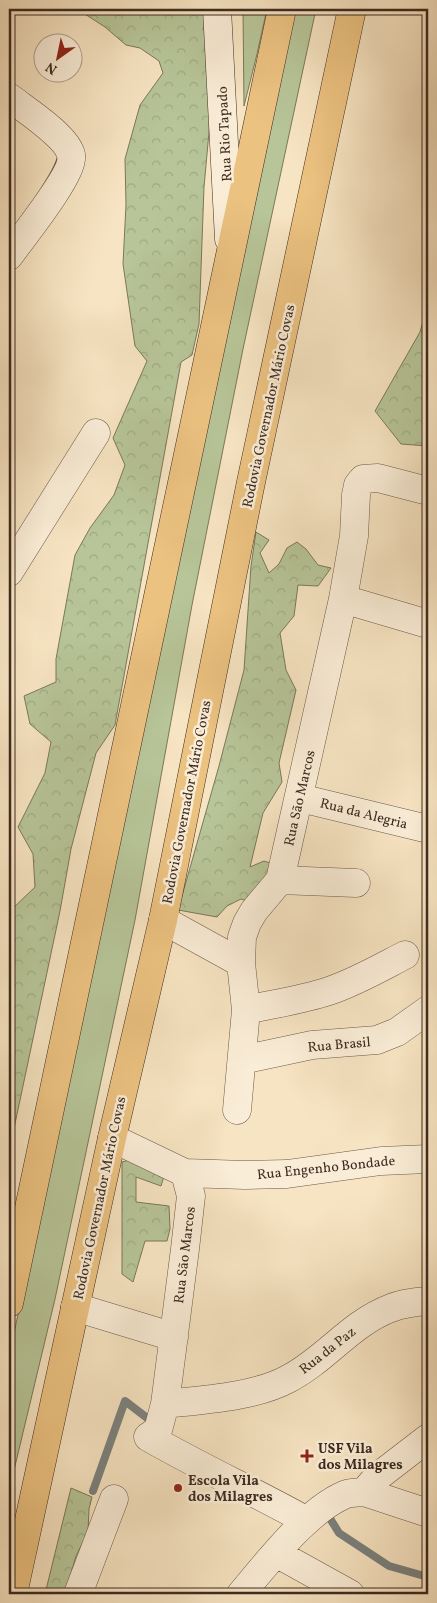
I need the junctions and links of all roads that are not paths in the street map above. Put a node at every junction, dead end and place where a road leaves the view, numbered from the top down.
1 (216, 9) edge
2 (282, 9) edge
3 (352, 9) edge
4 (9, 98) edge
5 (9, 256) edge
6 (230, 258) junction
7 (96, 433) dead end
8 (428, 491) edge
9 (9, 572) edge
10 (343, 599) junction
11 (428, 624) edge
12 (300, 798) junction
13 (428, 829) edge
14 (280, 880) junction
15 (356, 883) dead end
16 (162, 920) junction
17 (405, 955) dead end
18 (241, 963) junction
19 (246, 1010) junction
20 (428, 1010) edge
21 (242, 1060) junction
22 (237, 1110) dead end
23 (112, 1138) junction
24 (428, 1159) edge
25 (185, 1173) junction
26 (428, 1301) edge
27 (9, 1303) edge
28 (75, 1307) junction
29 (174, 1337) junction
30 (158, 1422) junction
31 (428, 1438) edge
32 (364, 1492) junction
33 (114, 1500) dead end
34 (318, 1513) junction
35 (428, 1513) edge
36 (276, 1553) junction
37 (13, 1594) edge
38 (78, 1594) edge
39 (241, 1594) edge
40 (350, 1594) edge

1 - 6 street, Rua Rio Tapado
2 - 6 highway
3 - 16 highway, Rodovia Governador Mário Covas
4 - 5 street
6 - 27 highway
7 - 9 street
8 - 10 street, Rua São Marcos
10 - 11 street
10 - 12 street, Rua São Marcos
12 - 13 street, Rua da Alegria
12 - 14 street, Rua São Marcos
14 - 15 street
14 - 18 street, Rua São Marcos
16 - 18 street
16 - 23 highway, Rodovia Governador Mário Covas
17 - 19 street
18 - 19 street, Rua São Marcos
19 - 21 street, Rua São Marcos
20 - 21 street, Rua Brasil
21 - 22 street, Rua São Marcos
23 - 25 street, Rua Engenho Bondade
23 - 28 highway, Rodovia Governador Mário Covas
24 - 25 street, Rua Engenho Bondade
25 - 29 street, Rua São Marcos
26 - 30 street, Rua da Paz
28 - 29 street
28 - 37 highway, Rodovia Governador Mário Covas
29 - 30 street, Rua São Marcos
30 - 34 street
31 - 32 street
32 - 34 street
32 - 35 street
33 - 38 street
34 - 36 street
36 - 39 street
36 - 40 street

